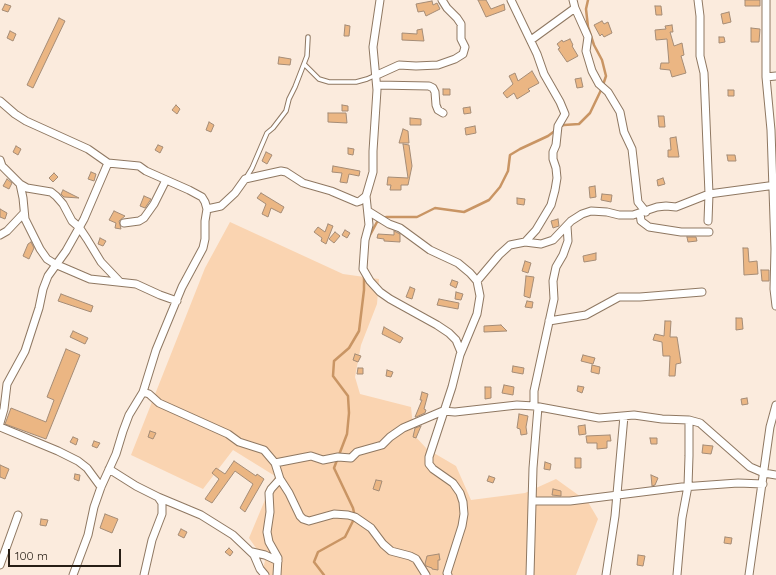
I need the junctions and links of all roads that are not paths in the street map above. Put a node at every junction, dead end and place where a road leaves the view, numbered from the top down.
1 (380, 0) edge
2 (442, 0) edge
3 (511, 0) edge
4 (573, 0) edge
5 (698, 0) edge
6 (766, 0) edge
7 (575, 8) junction
8 (308, 37) dead end
9 (531, 40) junction
10 (304, 64) junction
11 (377, 75) junction
12 (776, 76) edge
13 (766, 77) junction
14 (377, 85) junction
15 (0, 101) edge
16 (443, 113) dead end
17 (0, 160) edge
18 (108, 163) junction
19 (246, 179) junction
20 (166, 180) junction
21 (20, 184) junction
22 (775, 185) edge
23 (709, 194) junction
24 (366, 196) junction
25 (207, 209) junction
26 (368, 211) junction
27 (643, 212) junction
28 (24, 213) junction
29 (708, 221) dead end
30 (124, 223) dead end
31 (567, 226) junction
32 (79, 227) junction
33 (709, 232) dead end
34 (0, 235) edge
35 (526, 242) junction
36 (55, 264) junction
37 (775, 277) edge
38 (478, 281) junction
39 (120, 282) junction
40 (702, 292) dead end
41 (177, 301) junction
42 (776, 306) edge
43 (549, 321) junction
44 (461, 352) junction
45 (143, 392) junction
46 (776, 405) edge
47 (536, 406) junction
48 (443, 411) junction
49 (624, 416) junction
50 (689, 420) junction
51 (1, 428) edge
52 (276, 463) junction
53 (109, 469) junction
54 (764, 473) junction
55 (776, 475) edge
56 (280, 479) junction
57 (763, 484) junction
58 (688, 486) junction
59 (101, 487) junction
60 (617, 494) junction
61 (158, 497) junction
62 (532, 501) junction
63 (18, 516) dead end
64 (252, 552) junction
65 (278, 561) junction
66 (0, 565) edge
67 (73, 575) edge
68 (144, 575) edge
69 (265, 575) edge
70 (276, 575) edge
71 (426, 575) edge
72 (448, 575) edge
73 (530, 575) edge
74 (606, 575) edge
75 (677, 575) edge
76 (749, 575) edge

1 - 11 street
2 - 11 street
3 - 9 street
4 - 7 street
5 - 23 street
6 - 13 street
7 - 9 street
7 - 27 street
8 - 10 lane
9 - 35 street
10 - 11 lane
10 - 19 lane
11 - 14 street
12 - 13 street
13 - 22 street
14 - 16 street
14 - 24 street
15 - 18 street
17 - 21 street
18 - 20 street
18 - 32 street
19 - 24 street
19 - 25 street
20 - 25 street
20 - 30 street
21 - 28 street
21 - 32 street
22 - 23 street
22 - 37 street
23 - 27 street
23 - 29 street
24 - 26 street
25 - 41 street
26 - 38 street
26 - 44 street
27 - 31 street
27 - 33 street
28 - 34 street
28 - 36 street
31 - 35 street
31 - 43 street
32 - 36 street
32 - 39 street
35 - 38 street
36 - 39 street
36 - 51 street
37 - 42 street
38 - 44 street
39 - 41 street
40 - 43 street
41 - 45 street
43 - 47 street
44 - 48 street
45 - 52 street
45 - 53 street
46 - 54 street
47 - 48 street
47 - 49 street
47 - 62 street
48 - 52 street
48 - 72 street
49 - 50 street
49 - 60 street
50 - 54 street
50 - 58 street
51 - 59 street
52 - 56 street
53 - 59 street
53 - 61 street
54 - 55 street
54 - 57 street
56 - 65 street
56 - 71 street
57 - 58 street
57 - 76 street
58 - 60 street
58 - 75 street
59 - 67 street
60 - 62 street
60 - 74 street
61 - 64 street
61 - 68 street
62 - 73 street
63 - 66 street
64 - 65 street
64 - 69 street
65 - 70 street

